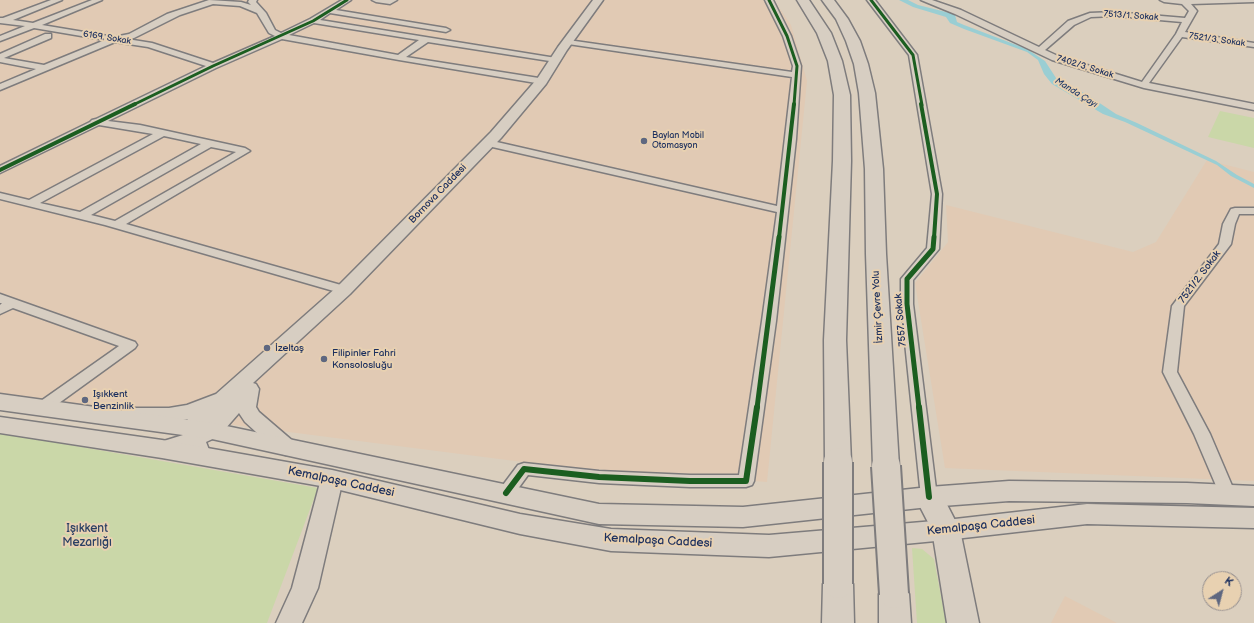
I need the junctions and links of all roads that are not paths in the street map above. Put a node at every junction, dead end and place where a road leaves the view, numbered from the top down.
1 (58, 0) edge
2 (98, 0) edge
3 (253, 0) edge
4 (347, 0) edge
5 (376, 0) edge
6 (393, 0) edge
7 (598, 0) edge
8 (769, 0) edge
9 (871, 0) edge
10 (926, 0) edge
11 (1164, 0) edge
12 (1252, 0) edge
13 (216, 1) edge
14 (829, 1) edge
15 (1184, 1) edge
16 (804, 2) edge
17 (259, 11) junction
18 (329, 11) junction
19 (1187, 20) junction
20 (1, 21) edge
21 (313, 21) junction
22 (32, 26) junction
23 (446, 30) dead end
24 (19, 32) junction
25 (1180, 34) junction
26 (48, 36) junction
27 (281, 36) junction
28 (0, 39) edge
29 (62, 39) dead end
30 (114, 39) junction
31 (426, 40) junction
32 (568, 42) junction
33 (1254, 45) edge
34 (1040, 51) junction
35 (0, 58) edge
36 (399, 58) junction
37 (556, 60) junction
38 (213, 66) junction
39 (44, 68) junction
40 (796, 75) junction
41 (542, 81) junction
42 (1144, 85) junction
43 (0, 87) edge
44 (1254, 107) edge
45 (95, 122) junction
46 (162, 133) junction
47 (210, 143) junction
48 (488, 143) junction
49 (0, 170) edge
50 (0, 196) edge
51 (31, 203) junction
52 (782, 210) junction
53 (1254, 211) edge
54 (82, 216) junction
55 (116, 225) junction
56 (344, 290) junction
57 (6, 300) edge
58 (0, 310) edge
59 (257, 370) junction
60 (248, 391) junction
61 (0, 402) edge
62 (43, 407) junction
63 (110, 416) junction
64 (0, 425) edge
65 (199, 438) junction
66 (286, 447) junction
67 (332, 479) junction
68 (506, 493) junction
69 (1228, 495) junction
70 (928, 496) junction
71 (1254, 496) edge
72 (1254, 518) edge
73 (946, 530) junction
74 (895, 608) edge
75 (289, 623) edge
76 (838, 623) edge
77 (963, 623) edge

1 - 20 street
2 - 22 street
3 - 17 street
4 - 18 street
5 - 6 street
7 - 32 main road, Bornova Caddesi
8 - 40 street
9 - 70 street, 7557. Sokak
10 - 34 street, 7402/3. Sokak
11 - 15 street
12 - 15 street
13 - 17 street
13 - 30 street
14 - 74 highway, İzmir Çevre Yolu, bridge
15 - 19 street
16 - 76 highway, bridge
17 - 27 street
18 - 21 street
18 - 23 street
19 - 25 street
19 - 34 street, 7513/1. Sokak
20 - 22 street, 6169. Sokak
21 - 27 street
21 - 31 street
22 - 24 street
22 - 30 street, 6169. Sokak
24 - 26 street
24 - 28 street
25 - 33 street, 7521/3. Sokak
25 - 42 street
26 - 29 street
26 - 35 street
27 - 36 street
27 - 38 street
30 - 38 street, 6169. Sokak
30 - 39 street
31 - 36 street
31 - 37 street
32 - 37 main road, Bornova Caddesi
32 - 40 street
34 - 42 street, 7402/3. Sokak
35 - 39 street
36 - 41 street
37 - 41 main road, Bornova Caddesi
38 - 45 street
39 - 43 street
40 - 52 street
41 - 48 main road, Bornova Caddesi
42 - 44 street, 7402/3. Sokak
45 - 46 street
45 - 49 street
46 - 47 street
46 - 51 street
47 - 54 street
47 - 55 street
48 - 52 street
48 - 56 main road, Bornova Caddesi
50 - 51 street
51 - 54 street
52 - 68 street
53 - 69 street, 7521/2. Sokak
54 - 55 street
55 - 56 street
56 - 59 main road, Bornova Caddesi
57 - 58 street
57 - 62 street
59 - 60 main road
59 - 63 main road, Bornova Caddesi
59 - 65 main road, Bornova Caddesi
60 - 65 main road
60 - 66 main road
61 - 62 main road, Kemalpaşa Caddesi
62 - 63 main road, Kemalpaşa Caddesi
63 - 65 main road, Kemalpaşa Caddesi
64 - 65 main road, Kemalpaşa Caddesi
65 - 66 main road, Kemalpaşa Caddesi
65 - 67 main road, Kemalpaşa Caddesi
66 - 68 main road, Kemalpaşa Caddesi
67 - 73 main road, Kemalpaşa Caddesi
67 - 75 main road
68 - 70 main road, Kemalpaşa Caddesi
69 - 70 main road, Kemalpaşa Caddesi
69 - 71 main road, Kemalpaşa Caddesi
70 - 73 highway
72 - 73 main road, Kemalpaşa Caddesi
73 - 77 highway

